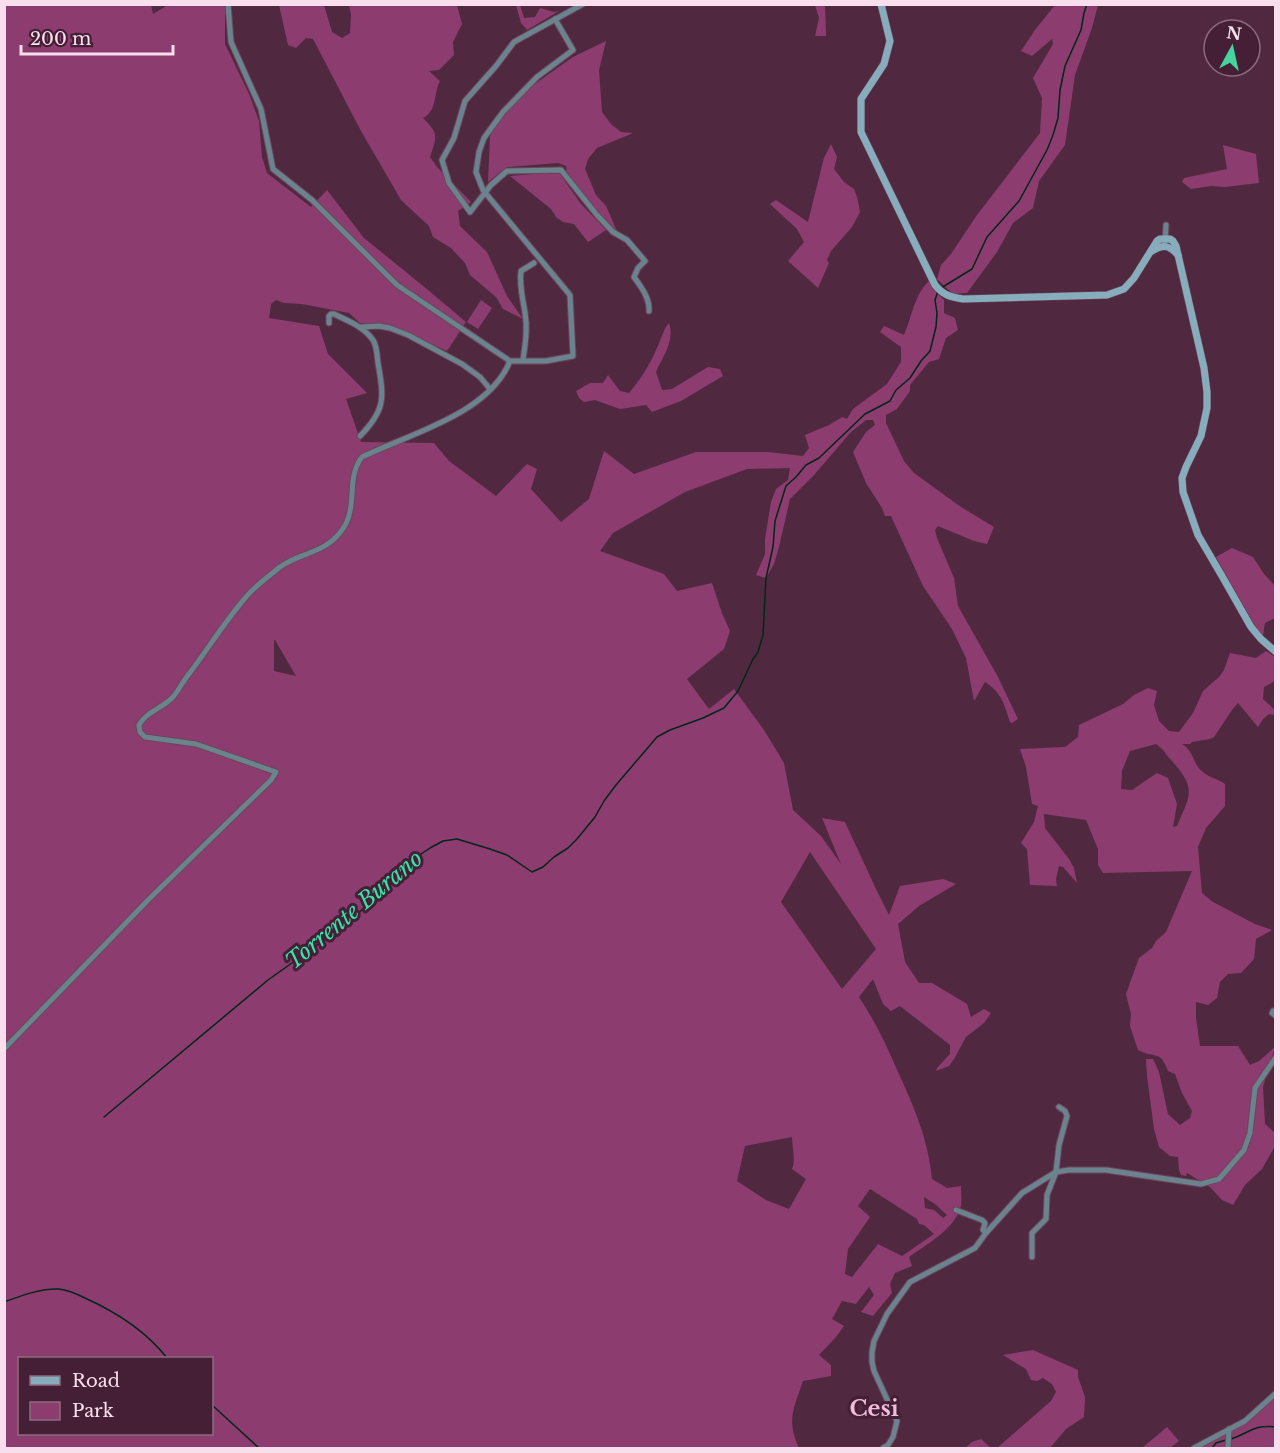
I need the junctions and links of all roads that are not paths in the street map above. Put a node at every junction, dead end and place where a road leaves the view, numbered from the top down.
1 (228, 4) edge
2 (583, 4) edge
3 (881, 4) edge
4 (555, 19) junction
5 (485, 193) junction
6 (1166, 225) dead end
7 (1165, 242) junction
8 (534, 263) dead end
9 (649, 311) dead end
10 (329, 322) dead end
11 (361, 327) junction
12 (510, 360) junction
13 (523, 360) junction
14 (490, 389) junction
15 (360, 436) dead end
16 (1275, 652) edge
17 (4, 1049) edge
18 (1275, 1057) edge
19 (1059, 1107) dead end
20 (1056, 1172) junction
21 (956, 1210) dead end
22 (986, 1233) junction
23 (1032, 1257) dead end
24 (1275, 1393) edge
25 (1229, 1431) junction
26 (1228, 1447) edge
27 (883, 1449) edge
28 (1194, 1449) edge

1 - 12 street
2 - 4 street
3 - 7 main road
4 - 5 street
4 - 5 street
5 - 9 street
5 - 13 street
6 - 7 street
7 - 16 main road
8 - 13 street
10 - 11 street
11 - 14 street
11 - 15 street
12 - 13 street
12 - 14 street
14 - 17 street
18 - 20 street
19 - 20 street
20 - 22 street
20 - 23 street
21 - 22 street
22 - 27 street
24 - 25 street
25 - 26 street
25 - 28 street

